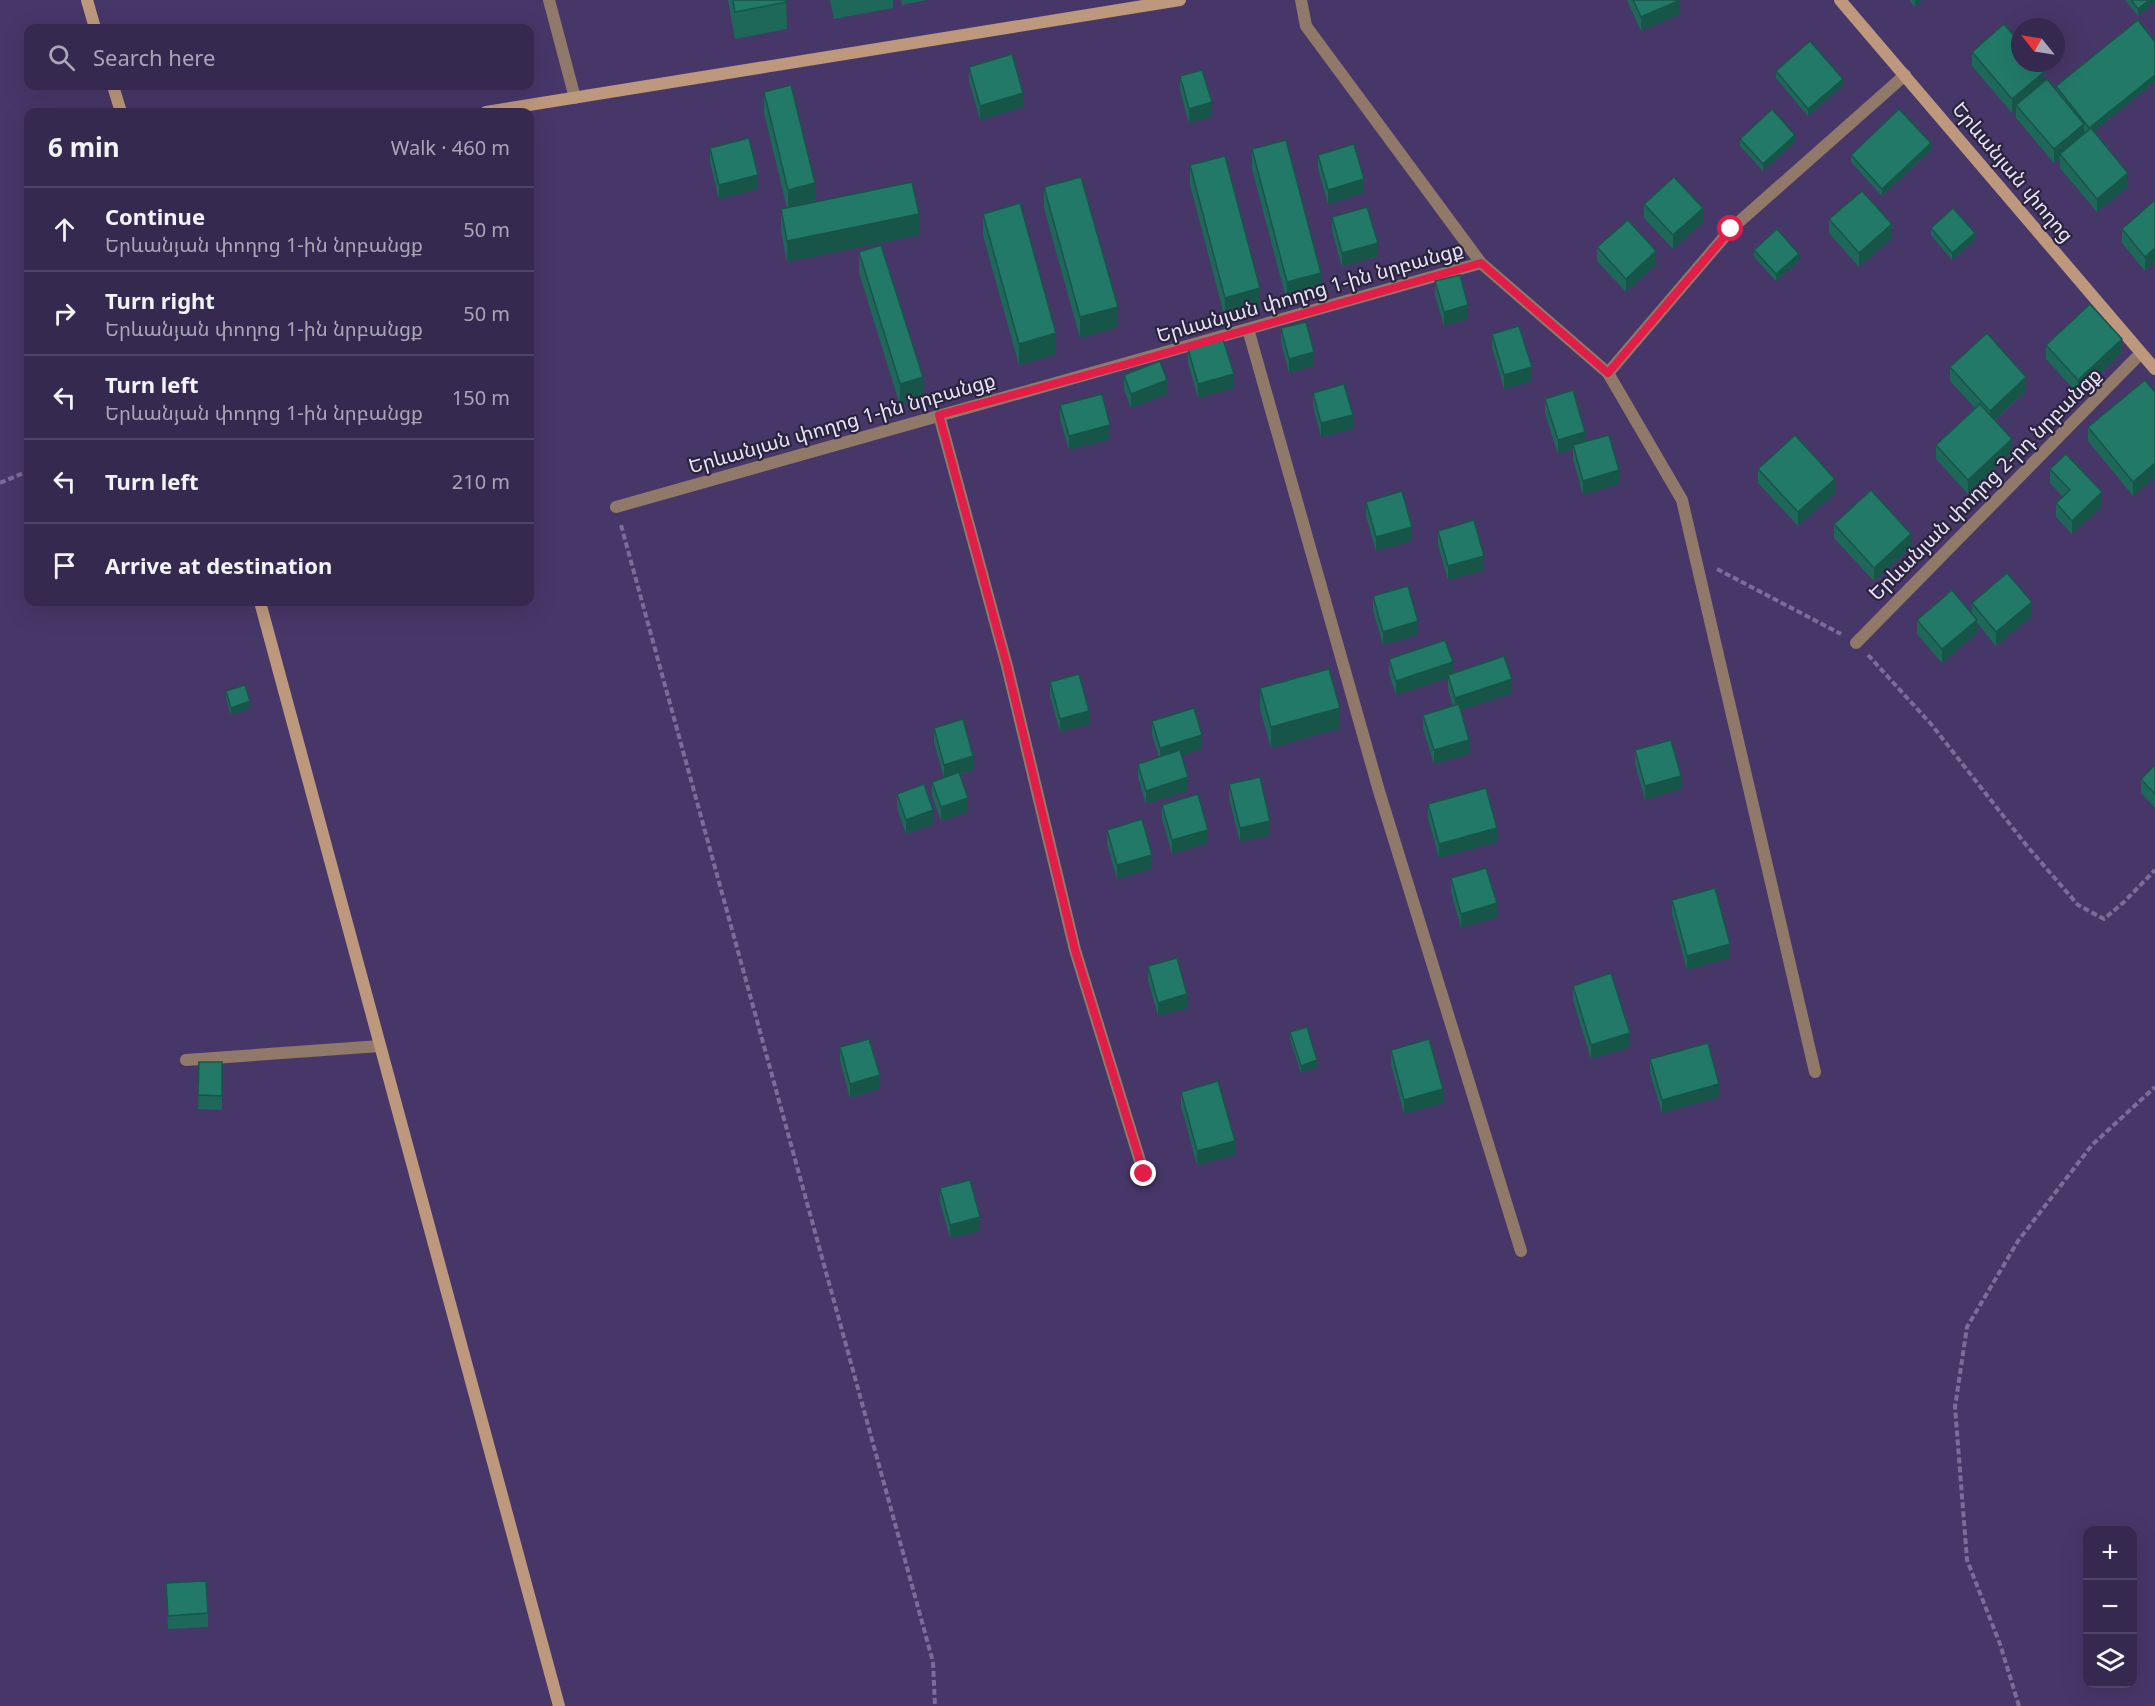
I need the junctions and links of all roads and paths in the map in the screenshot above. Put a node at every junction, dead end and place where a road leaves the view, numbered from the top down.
1 (87, 0) edge
2 (549, 0) edge
3 (1180, 0) edge
4 (1301, 0) edge
5 (1840, 0) edge
6 (94, 24) edge
7 (1905, 75) junction
8 (114, 90) edge
9 (575, 98) junction
10 (120, 108) edge
11 (511, 108) edge
12 (1481, 263) junction
13 (1248, 329) junction
14 (2141, 353) junction
15 (2155, 369) edge
16 (1608, 373) junction
17 (939, 415) junction
18 (24, 473) edge
19 (0, 483) edge
20 (616, 507) joint
21 (1695, 558) junction
22 (261, 606) edge
23 (1856, 643) junction
24 (2155, 870) edge
25 (380, 1046) junction
26 (186, 1060) dead end
27 (1815, 1072) dead end
28 (2155, 1087) edge
29 (1144, 1174) dead end
30 (1521, 1251) dead end
31 (559, 1706) edge
32 (935, 1706) edge
33 (2019, 1706) edge

1 - 6 main road
2 - 9 street
3 - 9 main road
4 - 12 street
5 - 7 main road, Երևանյան փողոց
7 - 14 main road, Երևանյան փողոց
7 - 16 street
8 - 10 main road
9 - 11 main road
12 - 13 street, Երևանյան փողոց 1-ին նրբանցք
12 - 16 street, Երևանյան փողոց 1-ին նրբանցք
13 - 17 street, Երևանյան փողոց 1-ին նրբանցք
13 - 30 street
14 - 15 main road, Երևանյան փողոց
14 - 23 street, Երևանյան փողոց 2-րդ նրբանցք
16 - 21 street, Երևանյան փողոց 1-ին նրբանցք
17 - 20 street, Երևանյան փողոց 1-ին նրբանցք
17 - 29 street
18 - 19 path
20 - 32 path
21 - 23 path
21 - 27 street, Երևանյան փողոց 1-ին նրբանցք
22 - 25 main road
23 - 24 path
25 - 26 street
25 - 31 main road
28 - 33 path

